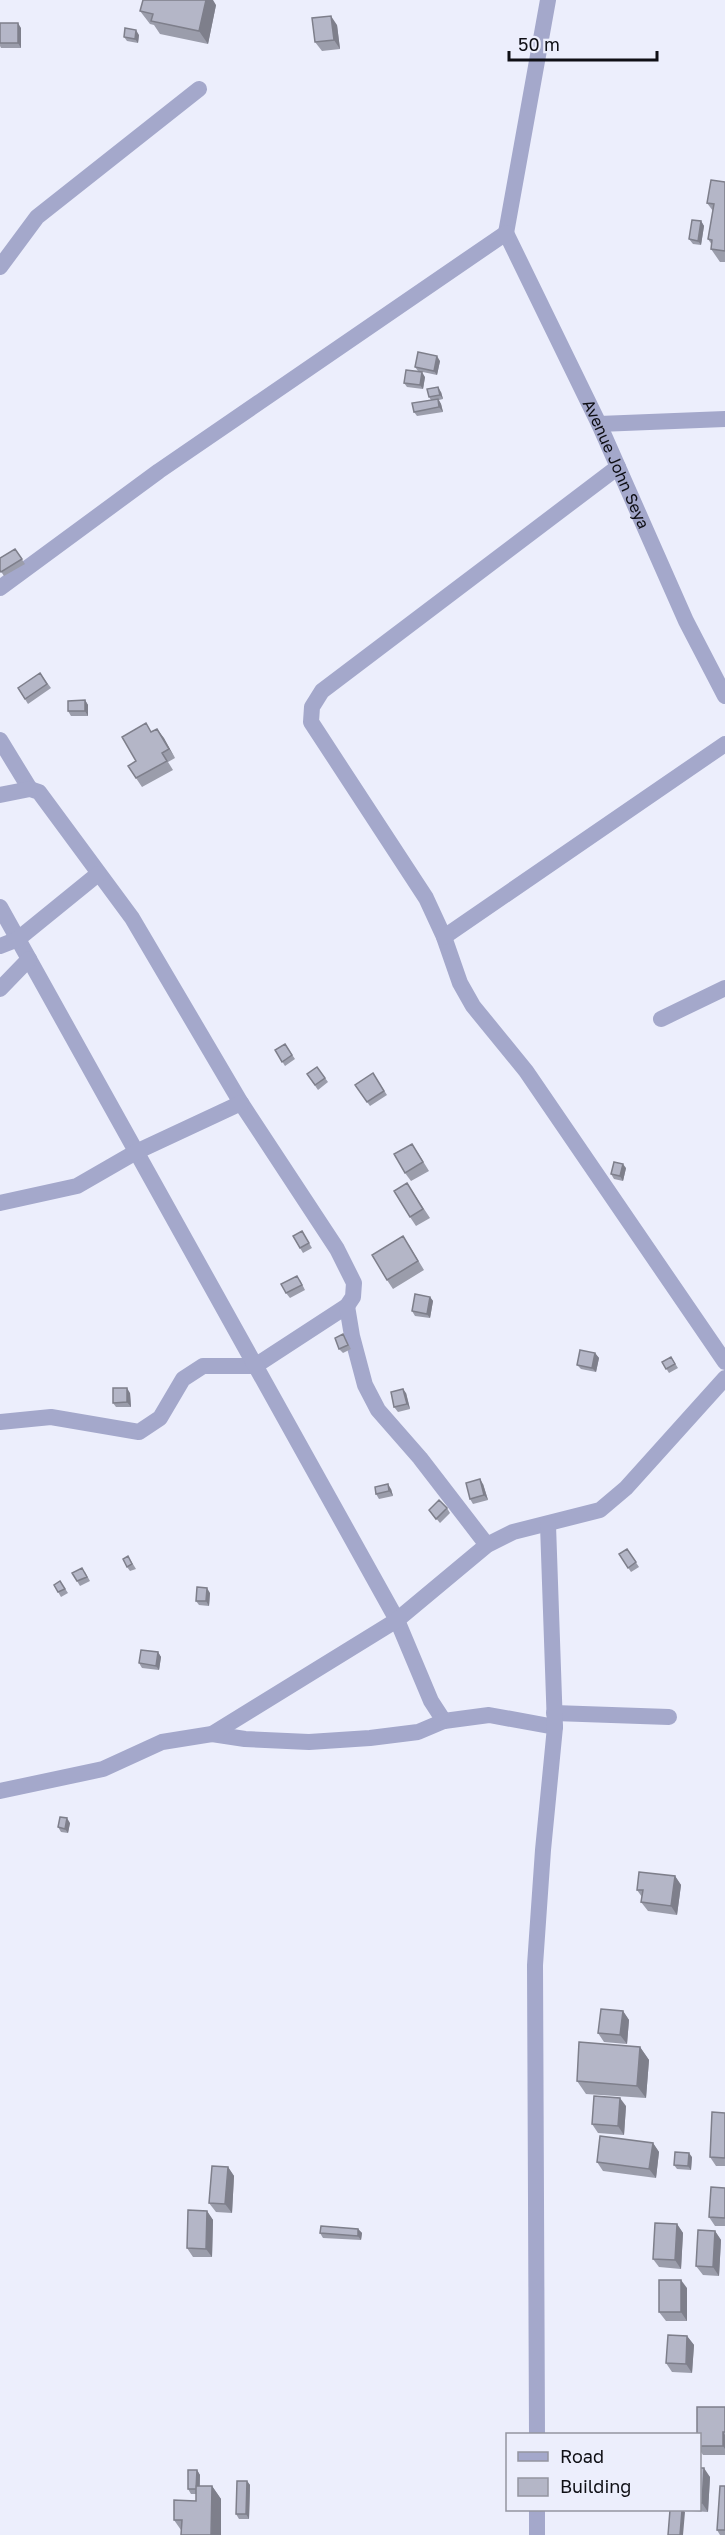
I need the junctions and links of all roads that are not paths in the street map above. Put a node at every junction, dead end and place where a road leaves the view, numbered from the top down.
1 (548, 0) edge
2 (200, 89) dead end
3 (506, 232) junction
4 (0, 267) edge
5 (725, 419) edge
6 (599, 424) junction
7 (618, 467) junction
8 (0, 588) edge
9 (725, 696) edge
10 (0, 740) edge
11 (725, 744) edge
12 (30, 789) junction
13 (0, 795) edge
14 (99, 874) junction
15 (0, 907) edge
16 (444, 937) junction
17 (18, 939) junction
18 (0, 946) edge
19 (29, 959) junction
20 (0, 988) edge
21 (725, 988) edge
22 (661, 1019) dead end
23 (241, 1103) junction
24 (136, 1152) junction
25 (0, 1203) edge
26 (348, 1306) junction
27 (725, 1362) edge
28 (255, 1365) junction
29 (725, 1378) edge
30 (0, 1422) edge
31 (548, 1525) junction
32 (487, 1545) junction
33 (397, 1620) junction
34 (669, 1717) dead end
35 (555, 1720) junction
36 (444, 1721) junction
37 (212, 1734) junction
38 (0, 1791) edge
39 (537, 2433) edge
40 (537, 2511) edge
41 (537, 2535) edge

1 - 3 street
2 - 4 street
3 - 6 street, Avenue John Seya
3 - 8 street
5 - 6 street
6 - 7 street, Avenue John Seya
7 - 9 street, Avenue John Seya
7 - 16 street
10 - 12 street
11 - 16 street
12 - 13 street
12 - 14 street
14 - 17 street
14 - 23 street
15 - 17 street
16 - 27 street
17 - 18 street
17 - 19 street
19 - 20 street
19 - 24 street
21 - 22 street
23 - 24 street
23 - 26 street
24 - 25 street
24 - 28 street
26 - 28 street
26 - 32 street
28 - 30 street
28 - 33 street
29 - 31 street
31 - 32 street
31 - 35 street
32 - 33 street
33 - 36 street
33 - 37 street
34 - 35 street
35 - 36 street
35 - 39 street
36 - 37 street
37 - 38 street
40 - 41 street

